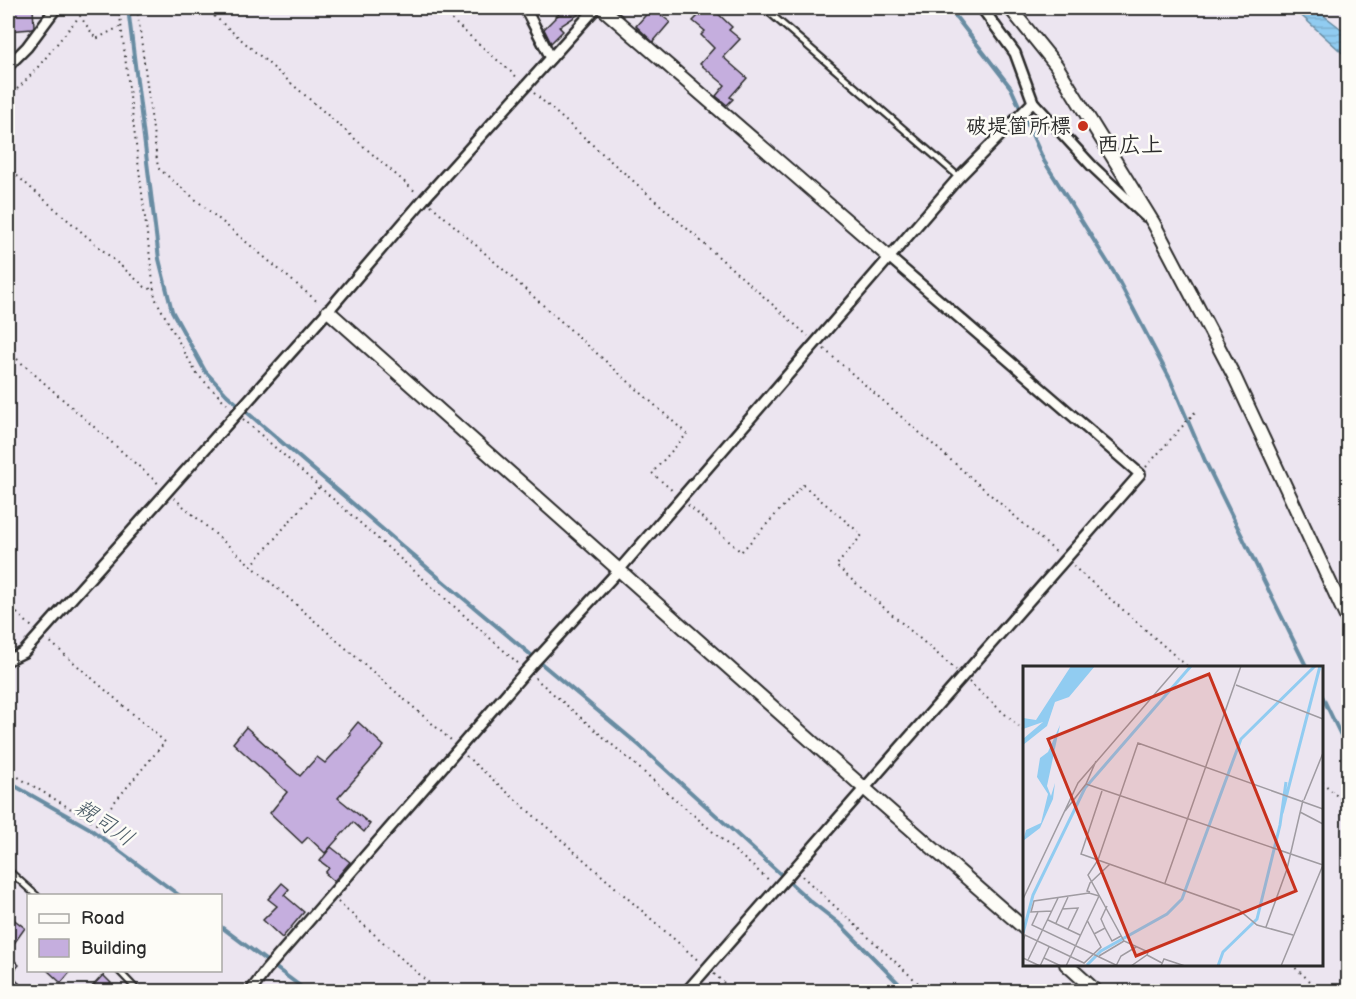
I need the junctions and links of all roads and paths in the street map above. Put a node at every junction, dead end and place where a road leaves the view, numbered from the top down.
1 (56, 8) edge
2 (119, 8) edge
3 (137, 8) edge
4 (205, 8) edge
5 (525, 8) edge
6 (596, 8) edge
7 (602, 8) edge
8 (764, 8) edge
9 (982, 8) edge
10 (1010, 8) edge
11 (48, 12) edge
12 (121, 26) junction
13 (551, 58) junction
14 (8, 66) edge
15 (8, 97) edge
16 (1033, 102) junction
17 (8, 168) edge
18 (959, 177) junction
19 (424, 199) junction
20 (1154, 224) junction
21 (889, 257) junction
22 (154, 290) junction
23 (328, 311) junction
24 (8, 351) edge
25 (1196, 411) dead end
26 (236, 412) junction
27 (1140, 474) junction
28 (320, 486) junction
29 (166, 491) junction
30 (680, 498) junction
31 (251, 566) junction
32 (619, 570) junction
33 (8, 605) edge
34 (1348, 621) edge
35 (40, 633) junction
36 (8, 660) edge
37 (527, 670) junction
38 (962, 676) junction
39 (1023, 730) edge
40 (458, 749) junction
41 (8, 771) edge
42 (1323, 783) edge
43 (864, 788) junction
44 (1348, 806) edge
45 (793, 868) junction
46 (8, 870) edge
47 (776, 887) junction
48 (35, 894) edge
49 (331, 897) junction
50 (1023, 927) edge
51 (1068, 966) edge
52 (1293, 966) edge
53 (707, 968) junction
54 (120, 972) edge
55 (1348, 983) edge
56 (139, 992) edge
57 (250, 992) edge
58 (439, 992) edge
59 (686, 992) edge
60 (734, 992) edge
61 (928, 992) edge
62 (1097, 992) edge
63 (1322, 992) edge
64 (1341, 992) edge

1 - 11 street
2 - 12 path
3 - 23 path
4 - 19 path
5 - 13 street
6 - 13 street
7 - 21 street
8 - 18 lane
9 - 16 street
10 - 20 street
11 - 14 street
12 - 15 path
12 - 22 path
13 - 19 street
16 - 18 street
16 - 20 street
17 - 22 path
18 - 21 street
19 - 23 street
19 - 30 path
20 - 34 street
21 - 27 street
21 - 30 street
22 - 26 path
23 - 26 street
23 - 32 street
24 - 29 path
25 - 27 path
26 - 28 path
26 - 29 street
27 - 38 street
28 - 31 path
28 - 37 path
29 - 31 path
29 - 35 street
30 - 32 street
30 - 38 path
31 - 40 path
32 - 37 street
32 - 43 street
33 - 35 path
35 - 36 street
35 - 41 path
37 - 40 street
37 - 47 path
38 - 39 path
38 - 43 street
40 - 49 street
40 - 53 path
42 - 44 path
43 - 45 street
43 - 50 street
45 - 47 street
45 - 61 path
46 - 48 lane
47 - 53 street
49 - 57 street
49 - 58 path
51 - 62 street
52 - 63 path
53 - 59 street
53 - 60 path
54 - 56 lane
55 - 64 path

